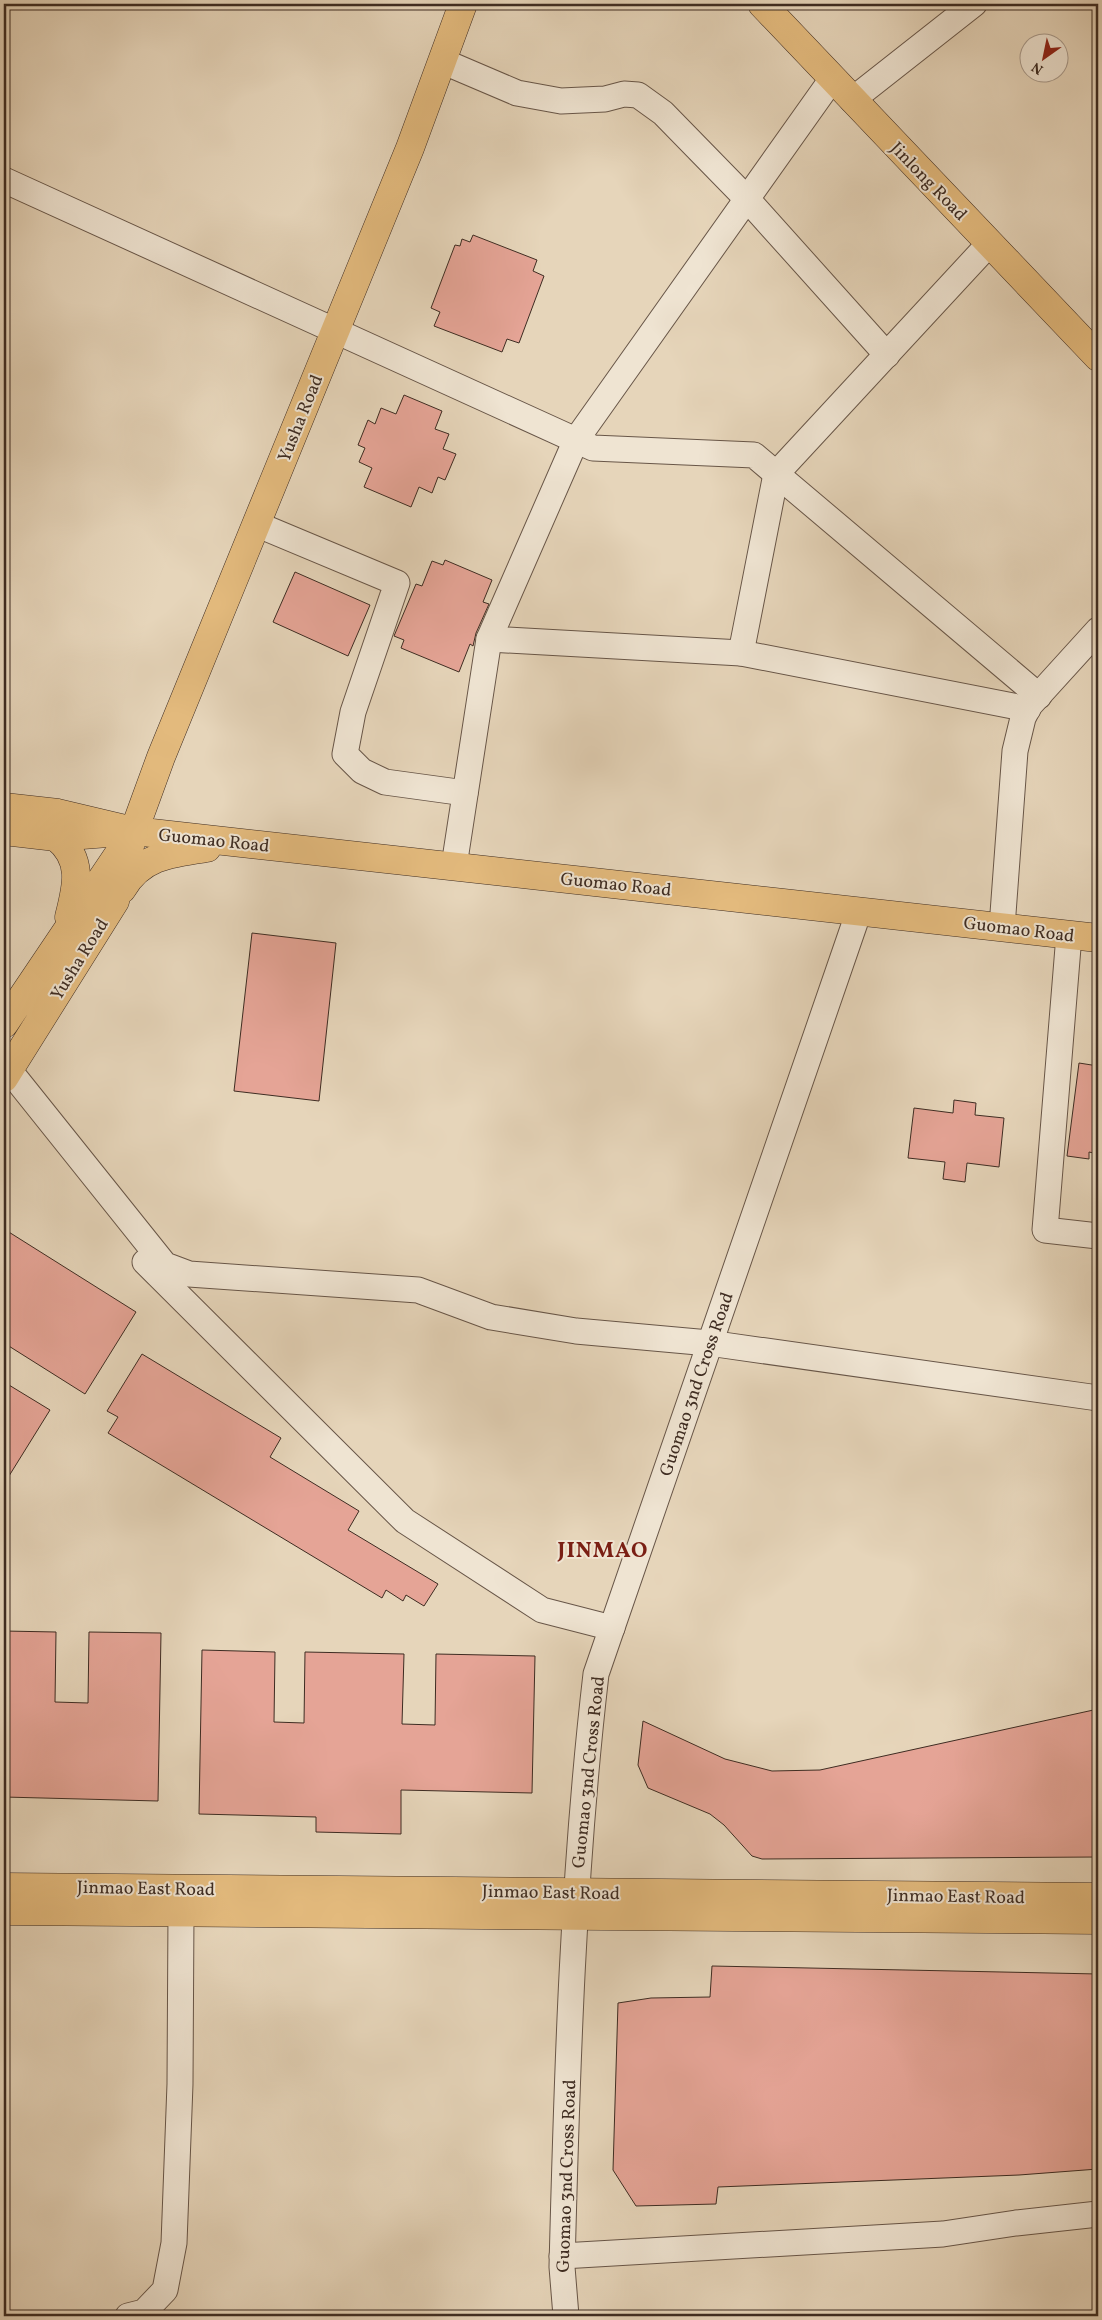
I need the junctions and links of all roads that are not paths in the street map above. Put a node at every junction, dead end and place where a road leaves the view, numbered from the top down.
1 (463, 4) edge
2 (762, 4) edge
3 (974, 4) edge
4 (442, 62) junction
5 (832, 79) junction
6 (852, 100) junction
7 (4, 180) edge
8 (747, 199) junction
9 (989, 244) junction
10 (336, 331) junction
11 (887, 355) junction
12 (1098, 358) edge
13 (576, 440) junction
14 (776, 474) junction
15 (256, 524) junction
16 (1098, 630) edge
17 (489, 640) junction
18 (741, 653) junction
19 (1033, 702) junction
20 (151, 784) junction
21 (465, 793) junction
22 (4, 807) edge
23 (57, 825) junction
24 (4, 831) edge
25 (134, 831) junction
26 (240, 843) junction
27 (454, 866) junction
28 (115, 902) junction
29 (859, 911) junction
30 (1002, 927) junction
31 (65, 932) junction
32 (1069, 935) junction
33 (1098, 938) edge
34 (4, 1024) edge
35 (5, 1076) edge
36 (1098, 1236) edge
37 (709, 1343) junction
38 (1098, 1398) edge
39 (612, 1628) junction
40 (4, 1887) edge
41 (1098, 1897) edge
42 (576, 1904) junction
43 (4, 1911) edge
44 (181, 1912) junction
45 (1098, 1920) edge
46 (1098, 2214) edge
47 (562, 2256) junction
48 (128, 2316) edge
49 (566, 2316) edge

1 - 4 main road, Yusha Road
2 - 5 main road, Jinlong Road
3 - 6 street
4 - 8 street
4 - 10 main road, Yusha Road
5 - 6 main road, Jinlong Road
5 - 8 street
6 - 9 main road, Jinlong Road
7 - 10 street
8 - 11 street
8 - 13 street
9 - 11 street
9 - 12 main road, Jinlong Road
10 - 13 street
10 - 15 main road, Yusha Road
11 - 14 street
13 - 14 street
13 - 17 street
14 - 18 street
14 - 19 street
15 - 20 main road, Yusha Road
15 - 21 street
16 - 19 street
17 - 18 street
17 - 21 street
18 - 19 street
19 - 30 street
20 - 23 main road
20 - 25 main road, Yusha Road
21 - 27 street
22 - 23 main road, Guomao Road
23 - 24 main road, Guomao Road
23 - 25 main road, Guomao Road
23 - 31 main road
25 - 26 main road, Guomao Road
25 - 28 main road, Yusha Road
25 - 31 main road, Yusha Road
26 - 27 main road, Guomao Road
26 - 28 main road
27 - 29 main road, Guomao Road
28 - 35 main road, Yusha Road
29 - 30 main road, Guomao Road
29 - 37 street, Guomao 3nd Cross Road
30 - 32 main road, Guomao Road
31 - 34 main road, Yusha Road
32 - 33 main road, Guomao Road
32 - 36 street
35 - 37 street
35 - 39 street
37 - 38 street
37 - 39 street, Guomao 3nd Cross Road
39 - 42 street, Guomao 3nd Cross Road
40 - 42 main road, Jinmao East Road
41 - 42 main road, Jinmao East Road
42 - 44 main road, Jinmao East Road
42 - 45 main road, Jinmao East Road
42 - 47 street, Guomao 3nd Cross Road
43 - 44 main road, Jinmao East Road
44 - 48 street
46 - 47 street
47 - 49 street, Guomao 3nd Cross Road

